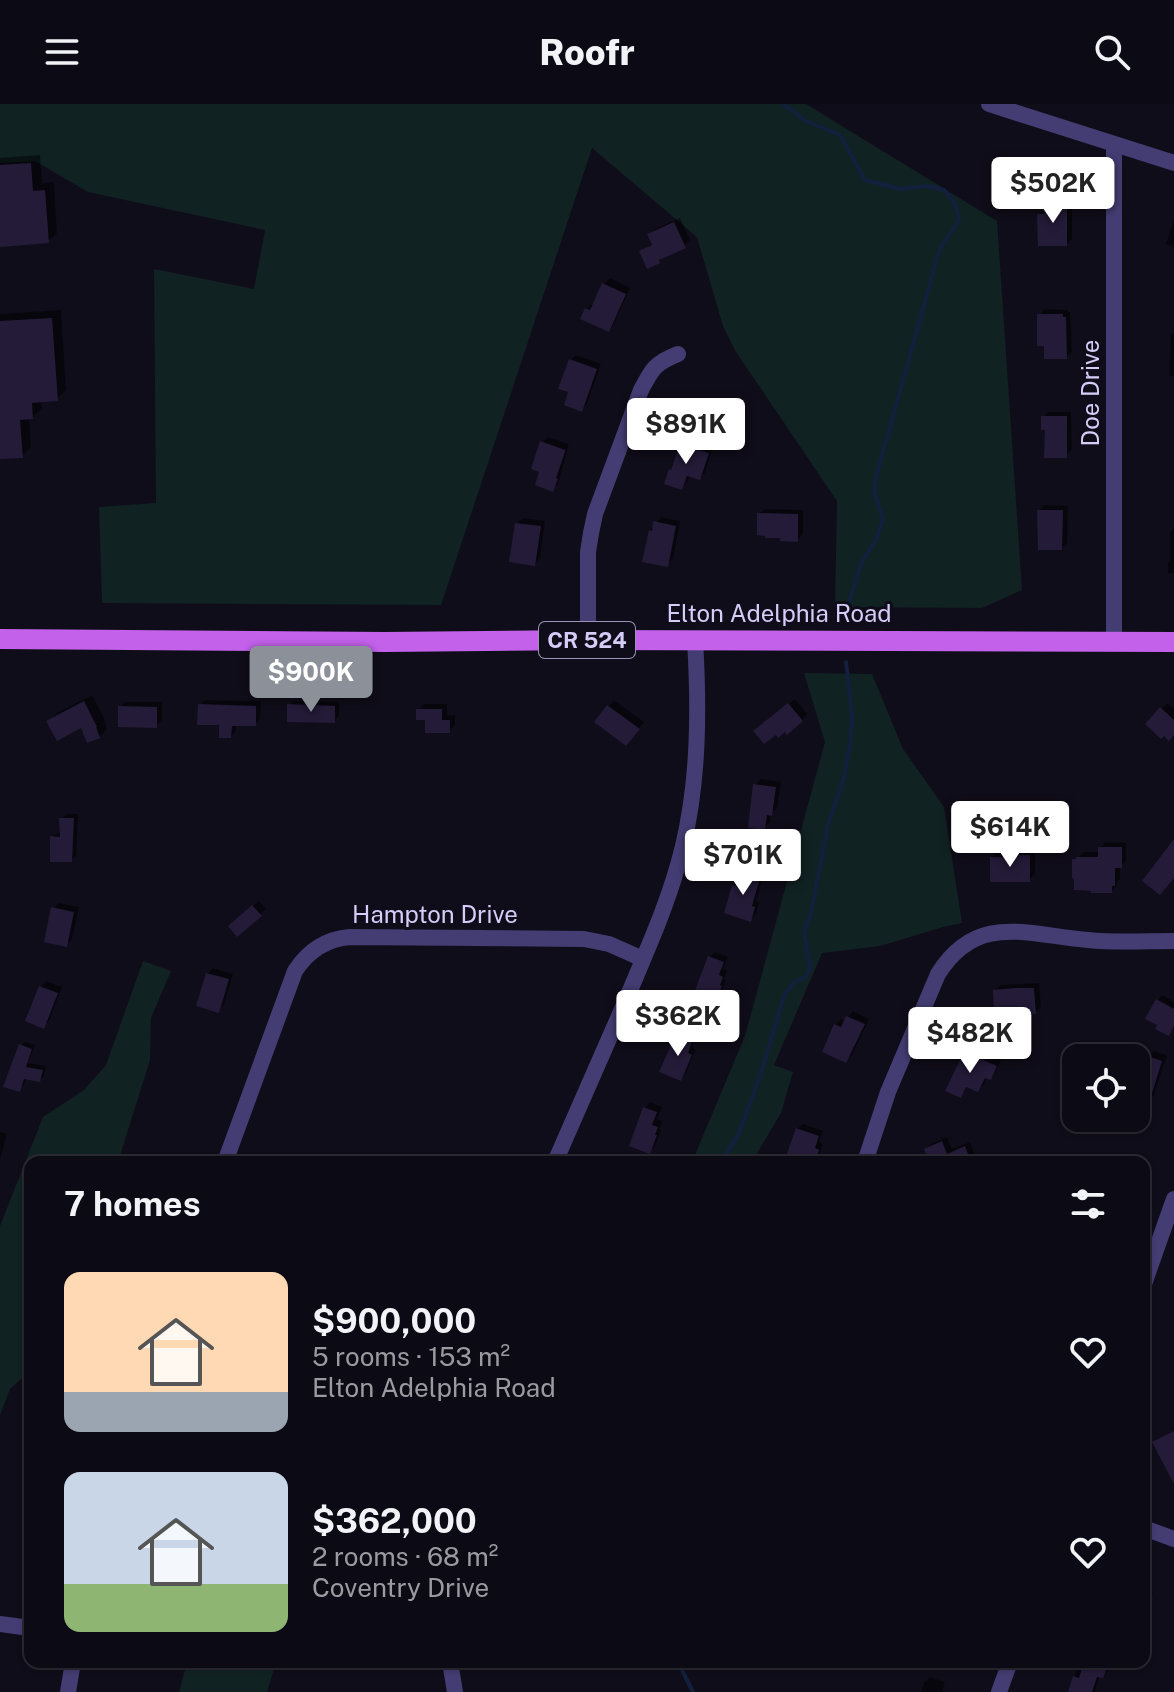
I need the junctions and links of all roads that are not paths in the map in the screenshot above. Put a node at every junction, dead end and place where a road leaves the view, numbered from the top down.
1 (989, 104) edge
2 (1114, 144) junction
3 (1174, 163) edge
4 (678, 354) dead end
5 (0, 639) edge
6 (588, 640) junction
7 (695, 640) junction
8 (1114, 641) junction
9 (1174, 642) edge
10 (1174, 941) edge
11 (643, 959) junction
12 (227, 1156) edge
13 (558, 1156) edge
14 (867, 1156) edge
15 (1174, 1199) edge
16 (1150, 1267) edge
17 (1150, 1530) edge
18 (1174, 1539) edge
19 (0, 1624) edge
20 (24, 1627) edge
21 (72, 1668) edge
22 (451, 1668) edge
23 (1008, 1668) edge
24 (68, 1692) edge
25 (455, 1692) edge
26 (999, 1692) edge

1 - 2 street
2 - 3 street
2 - 8 street, Doe Drive
4 - 6 street
5 - 6 main road, Elton Adelphia Road / CR 524
6 - 7 main road, Elton Adelphia Road / CR 524
7 - 8 main road, Elton Adelphia Road / CR 524
7 - 11 street
8 - 9 main road, Elton Adelphia Road / CR 524
10 - 14 street
11 - 12 street, Hampton Drive
11 - 13 street
15 - 16 street
17 - 18 street
19 - 20 street
21 - 24 street
22 - 25 street
23 - 26 street

